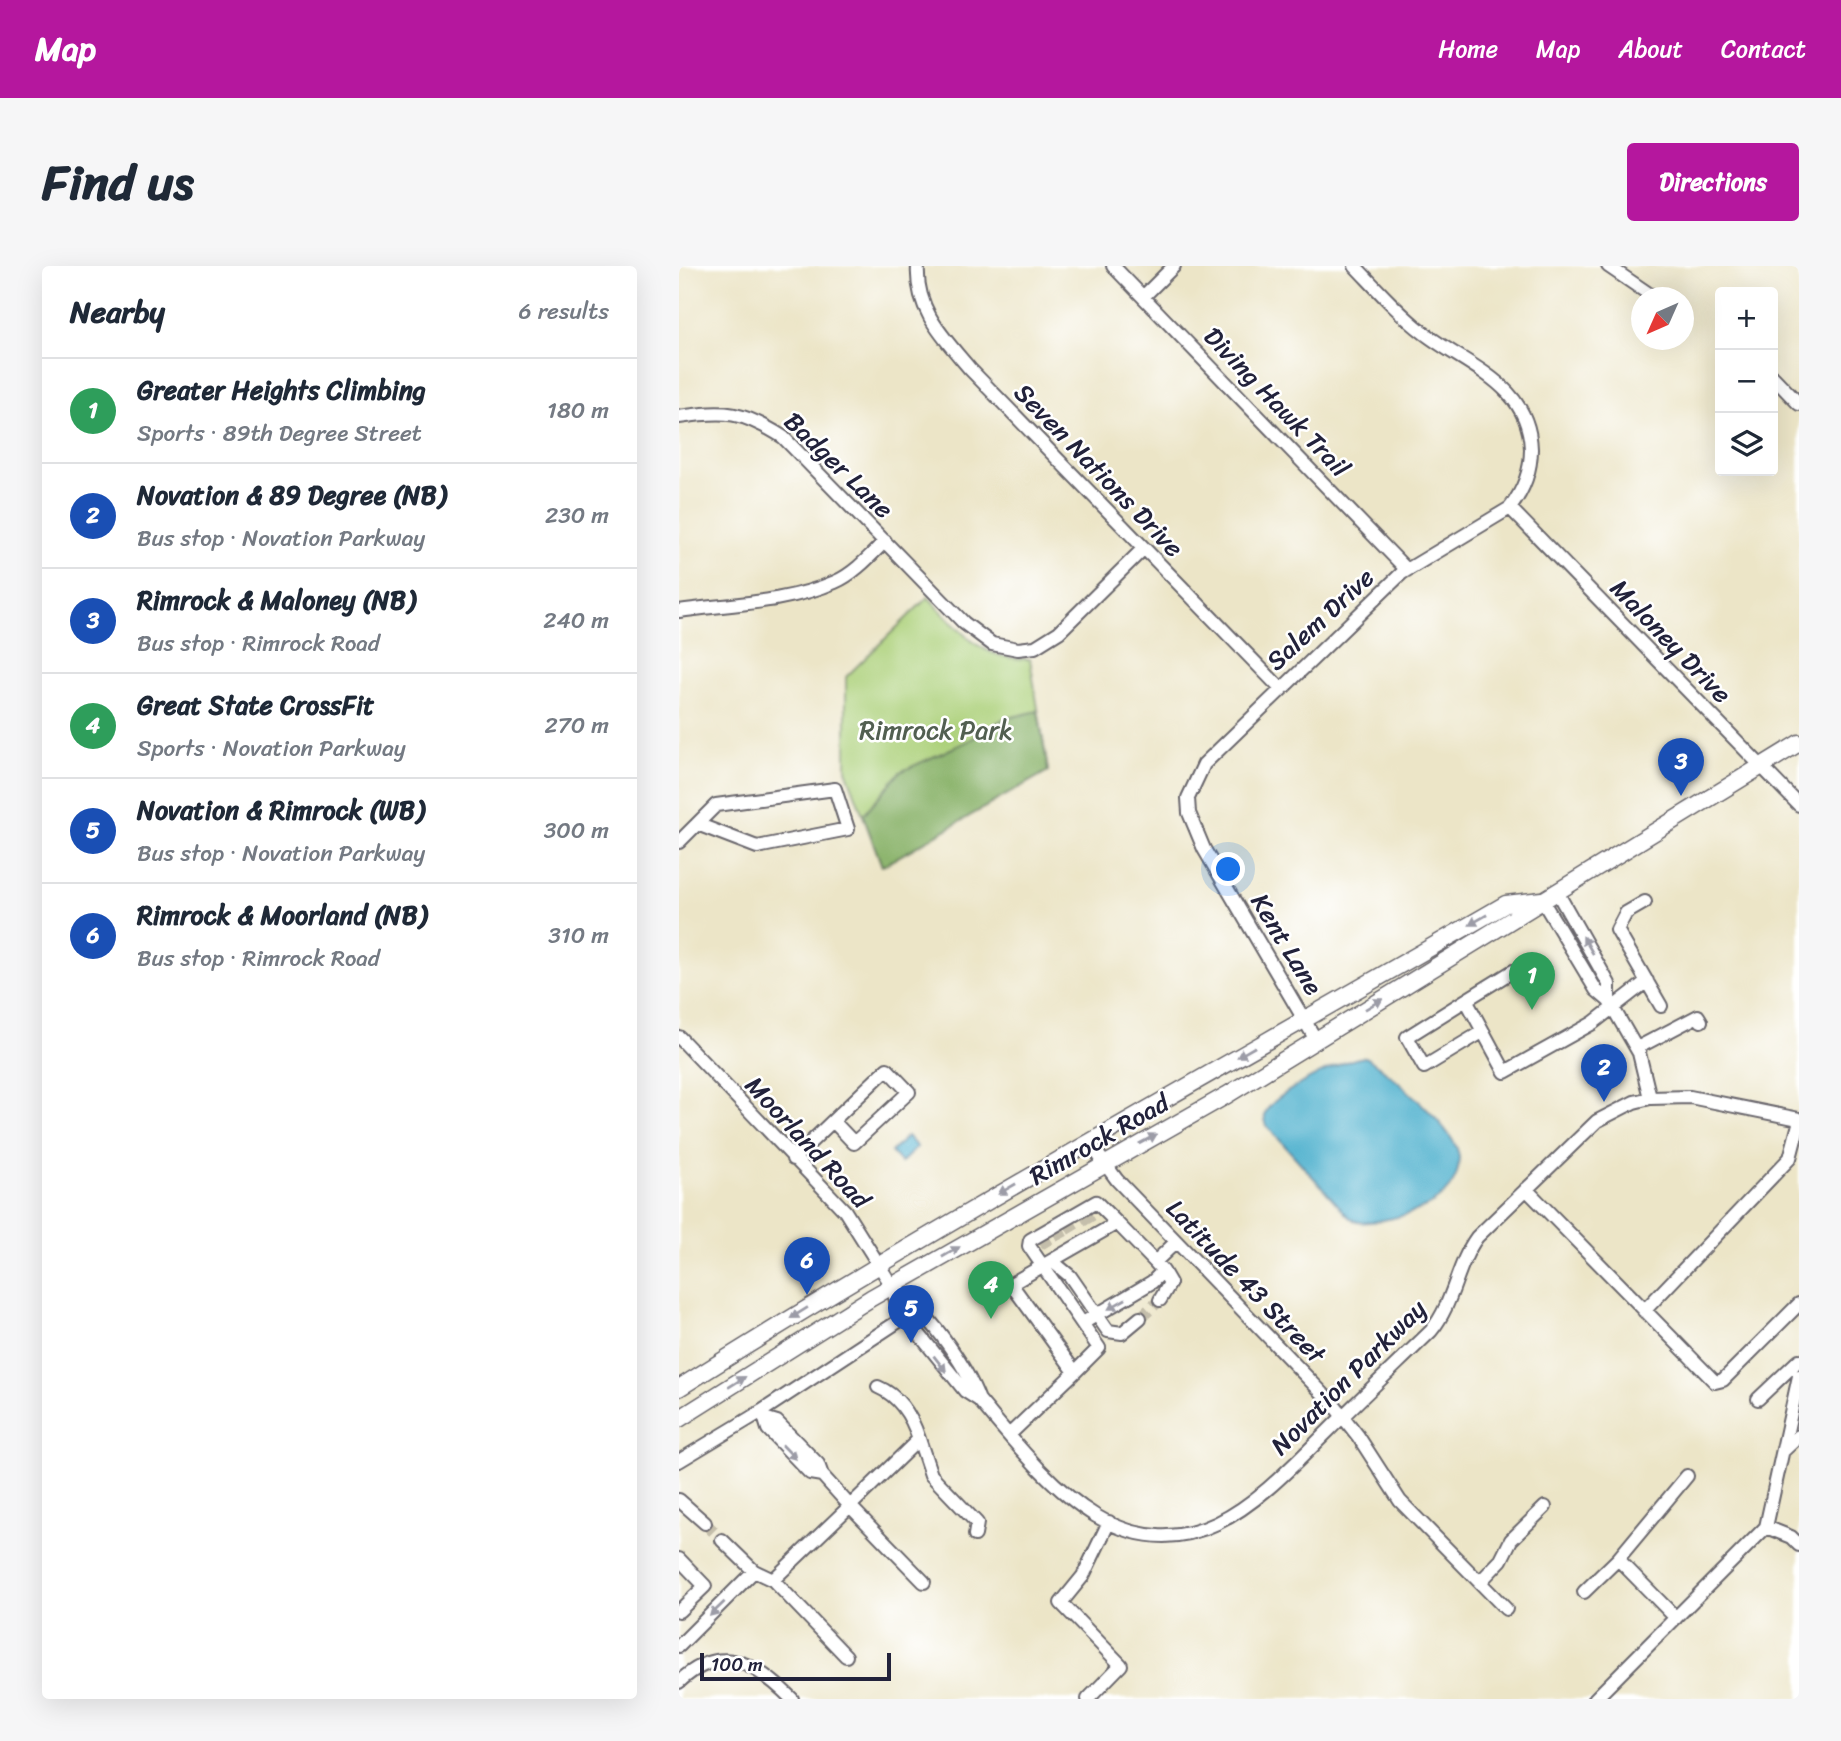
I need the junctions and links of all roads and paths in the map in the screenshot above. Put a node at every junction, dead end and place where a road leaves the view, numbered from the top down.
1 (918, 266) edge
2 (1112, 266) edge
3 (1174, 266) edge
4 (1355, 266) edge
5 (1608, 266) edge
6 (1639, 287) edge
7 (1143, 297) junction
8 (1778, 382) edge
9 (1799, 404) edge
10 (679, 417) edge
11 (1510, 508) junction
12 (885, 541) junction
13 (1143, 550) junction
14 (1407, 570) junction
15 (679, 611) edge
16 (1280, 688) junction
17 (1799, 743) edge
18 (1760, 765) junction
19 (1189, 795) joint
20 (1799, 805) edge
21 (698, 824) junction
22 (679, 842) edge
23 (1549, 896) junction
24 (1644, 902) dead end
25 (1513, 971) dead end
26 (1647, 981) junction
27 (1466, 1000) junction
28 (1611, 1003) junction
29 (1661, 1006) dead end
30 (1305, 1017) junction
31 (1701, 1021) dead end
32 (1482, 1032) junction
33 (679, 1037) edge
34 (1316, 1040) junction
35 (1637, 1048) junction
36 (1650, 1098) junction
37 (833, 1121) junction
38 (1799, 1121) edge
39 (1089, 1142) junction
40 (793, 1158) junction
41 (1794, 1159) edge
42 (1104, 1164) junction
43 (1526, 1189) junction
44 (1117, 1223) junction
45 (1067, 1233) junction
46 (1176, 1242) junction
47 (1047, 1251) junction
48 (879, 1265) junction
49 (1159, 1267) junction
50 (892, 1286) junction
51 (1160, 1300) dead end
52 (1799, 1304) edge
53 (1644, 1311) junction
54 (1095, 1316) junction
55 (905, 1317) junction
56 (1140, 1318) tunnel mouth
57 (1082, 1324) junction
58 (1799, 1360) edge
59 (1076, 1373) junction
60 (1799, 1376) edge
61 (878, 1387) dead end
62 (679, 1388) edge
63 (1758, 1399) dead end
64 (979, 1400) junction
65 (764, 1415) junction
66 (1343, 1416) junction
67 (679, 1419) edge
68 (1009, 1435) junction
69 (1799, 1436) edge
70 (919, 1439) junction
71 (1783, 1451) junction
72 (679, 1461) edge
73 (1687, 1476) dead end
74 (679, 1500) edge
75 (850, 1506) junction
76 (1545, 1507) dead end
77 (705, 1522) tunnel mouth
78 (1109, 1522) junction
79 (1766, 1527) junction
80 (975, 1535) dead end
81 (722, 1540) tunnel mouth
82 (1799, 1545) edge
83 (679, 1559) edge
84 (1618, 1559) junction
85 (754, 1571) junction
86 (773, 1580) junction
87 (925, 1582) dead end
88 (1480, 1582) junction
89 (1584, 1592) dead end
90 (1506, 1609) dead end
91 (679, 1611) edge
92 (1676, 1618) junction
93 (679, 1646) edge
94 (846, 1656) dead end
95 (679, 1682) edge
96 (792, 1699) edge
97 (1088, 1699) edge
98 (1595, 1699) edge

1 - 13 street, Seven Nations Drive
2 - 7 street, Diving Hawk Trail
3 - 7 street
4 - 11 street
5 - 6 street
7 - 14 street, Diving Hawk Trail
8 - 9 street
10 - 12 street, Badger Lane
11 - 14 street, Salem Drive
11 - 18 street, Maloney Drive
12 - 13 street, Badger Lane
12 - 15 street
13 - 16 street, Seven Nations Drive
14 - 16 street, Salem Drive
16 - 19 street, Salem Drive
17 - 18 main road, Rimrock Road
18 - 20 street, Maloney Drive
18 - 23 main road, Rimrock Road
19 - 30 street, Kent Lane
21 - 21 street
21 - 22 street
23 - 28 street
28 -> 23 street
23 -> 30 main road, Rimrock Road
34 -> 23 main road, Rimrock Road
24 - 26 street
25 - 27 street
26 - 28 street
26 - 29 street
27 - 32 street
27 - 32 street
28 - 32 street
28 - 35 street
30 - 34 street, Kent Lane
30 -> 39 main road, Rimrock Road
31 - 35 street
33 - 40 street, Moorland Road
42 -> 34 main road, Rimrock Road
35 - 36 street
36 - 38 street, Novation Parkway
36 - 43 street, Novation Parkway
37 - 37 street
37 - 40 street
38 - 41 street
39 - 42 street, Latitude 43 Street
39 -> 48 main road, Rimrock Road
40 - 48 street, Moorland Road
41 - 53 street
42 - 46 street, Latitude 43 Street
50 -> 42 main road, Rimrock Road
43 - 53 street
43 - 66 street, Novation Parkway
44 - 45 street
44 - 45 street
44 - 49 street
45 - 47 street
45 - 47 street
46 - 49 street
46 - 66 street, Latitude 43 Street
47 - 54 street
47 - 57 street
47 - 59 street
48 - 50 street, Moorland Road
48 -> 62 main road, Rimrock Road
49 - 51 street
49 -> 54 street
50 - 55 street, Novation Parkway
50 - 64 street, Novation Parkway
67 -> 50 main road, Rimrock Road
52 - 53 street
54 - 56 street
54 - 57 street
55 -> 64 street, Novation Parkway
55 - 65 street
57 - 59 street
58 - 63 street
59 - 68 street
60 - 71 street
61 - 70 street
64 - 68 street, Novation Parkway
65 - 72 street
65 - 75 street
66 - 78 street, Novation Parkway
66 - 88 street, Latitude 43 Street
68 - 78 street, Novation Parkway
69 - 71 street
70 - 75 street
70 - 80 street
71 - 79 street
73 - 84 street
74 - 77 street
75 - 86 street
75 - 87 street
76 - 88 street
78 - 97 street
79 - 82 street
79 - 92 street
81 - 85 street
83 - 91 street
84 - 89 street
84 - 92 street
85 - 86 street
85 -> 93 street
86 - 94 street
88 - 90 street, Latitude 43 Street
92 - 98 street
95 - 96 street

